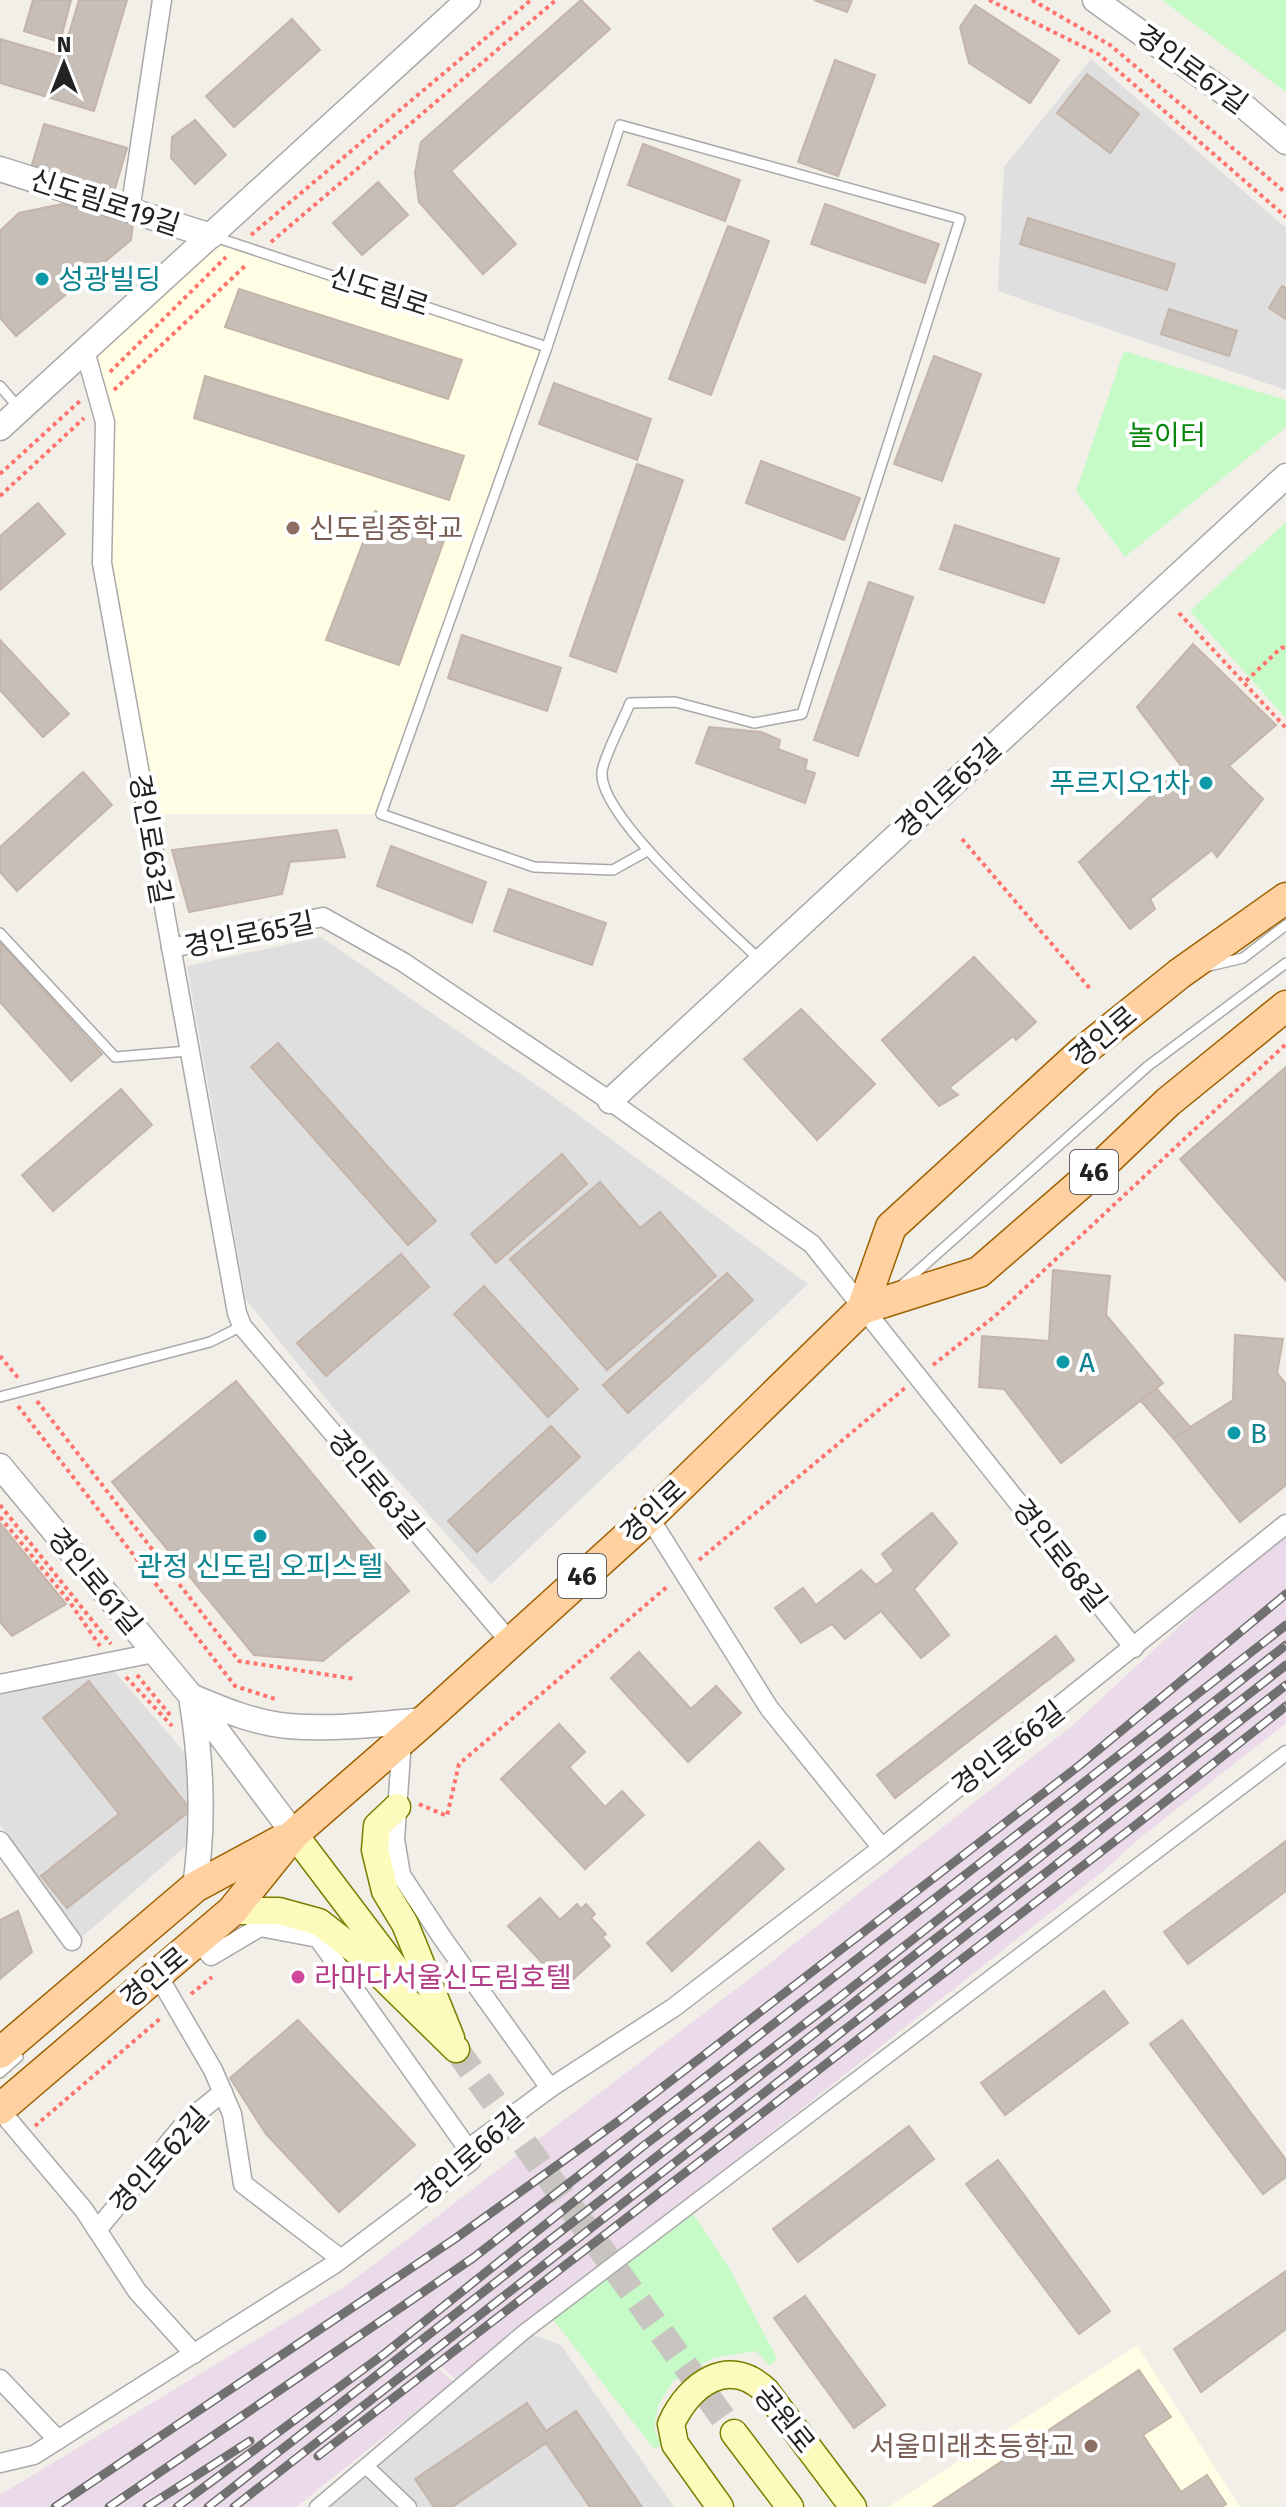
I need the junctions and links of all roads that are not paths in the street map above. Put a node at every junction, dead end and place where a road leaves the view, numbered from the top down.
1 (162, 0) edge
2 (468, 0) edge
3 (1095, 0) edge
4 (1286, 142) edge
5 (0, 169) edge
6 (130, 211) junction
7 (211, 236) junction
8 (547, 347) junction
9 (85, 351) junction
10 (0, 386) edge
11 (21, 410) junction
12 (0, 428) edge
13 (1286, 476) edge
14 (647, 851) junction
15 (1286, 898) edge
16 (1286, 925) edge
17 (0, 933) edge
18 (171, 948) junction
19 (762, 961) junction
20 (1286, 963) edge
21 (1179, 974) junction
22 (1286, 1006) edge
23 (188, 1051) junction
24 (610, 1101) junction
25 (872, 1306) junction
26 (242, 1326) junction
27 (4, 1396) edge
28 (0, 1466) edge
29 (649, 1517) junction
30 (1286, 1524) edge
31 (511, 1643) junction
32 (1134, 1648) junction
33 (154, 1653) junction
34 (0, 1684) edge
35 (191, 1696) junction
36 (425, 1720) junction
37 (402, 1740) junction
38 (1286, 1753) edge
39 (397, 1807) junction
40 (294, 1834) junction
41 (0, 1841) edge
42 (882, 1848) junction
43 (195, 1887) junction
44 (232, 1911) junction
45 (174, 1918) dead end
46 (197, 1940) junction
47 (72, 1941) dead end
48 (157, 1974) junction
49 (456, 2049) junction
50 (12, 2052) edge
51 (0, 2073) edge
52 (550, 2088) junction
53 (223, 2092) junction
54 (0, 2110) edge
55 (468, 2149) junction
56 (97, 2230) junction
57 (341, 2259) junction
58 (194, 2354) junction
59 (0, 2379) edge
60 (734, 2433) tunnel mouth
61 (58, 2440) junction
62 (0, 2463) edge
63 (366, 2466) junction
64 (317, 2507) edge
65 (409, 2507) edge
66 (720, 2507) edge
67 (790, 2507) edge
68 (853, 2507) edge

1 - 6 street
2 - 7 street
3 - 4 street, 경인로67길
5 - 6 street, 신도림로19길
6 - 7 street, 신도림로19길
7 - 8 lane, 신도림로
7 - 9 street
8 - 14 lane
8 - 14 lane
9 - 11 street
9 - 18 street, 경인로63길
10 - 11 lane
11 - 12 street
13 - 19 street, 경인로65길
14 - 19 lane
15 - 21 main road, 경인로 / 46
16 - 21 lane
17 - 23 lane
18 - 23 street, 경인로63길
18 - 24 street, 경인로65길
19 - 24 street, 경인로65길
20 - 25 lane
21 - 25 main road, 경인로 / 46
22 - 25 main road, 경인로 / 46
23 - 26 street, 경인로63길
24 - 25 street, 경인로65길
25 - 29 main road, 경인로 / 46
25 - 32 street, 경인로68길
26 - 27 lane
26 - 31 street, 경인로63길
28 - 33 street, 경인로61길
29 - 31 main road, 경인로 / 46
29 - 42 street
30 - 32 street
31 - 36 main road, 경인로 / 46
32 - 42 street, 경인로66길
33 - 34 street
33 - 35 street, 경인로61길
35 - 36 street
35 - 40 street, 경인로61길
35 - 43 street
36 - 37 main road, 경인로 / 46
37 - 39 street
37 - 40 main road, 경인로 / 46
38 - 63 street
39 - 49 main road
39 - 52 street
40 - 43 main road, 경인로 / 46
40 - 44 main road, 경인로 / 46
40 - 49 main road
41 - 47 street
42 - 52 street, 경인로66길
43 - 45 lane
43 - 50 main road, 경인로 / 46
44 - 46 main road, 경인로 / 46
44 - 49 main road
46 - 48 main road, 경인로 / 46
46 - 55 street
48 - 53 street, 경인로62길
48 - 54 main road, 경인로 / 46
50 - 51 lane
52 - 55 street, 경인로66길
53 - 56 street, 경인로62길
53 - 57 street, 경인로62길
54 - 56 street, 경인로62길
55 - 57 street, 경인로66길
56 - 58 street, 경인로62길
57 - 58 street, 경인로66길
58 - 61 street, 경인로66길
59 - 61 street
60 - 67 main road, 공원로
61 - 62 street, 경인로66길
63 - 64 street
63 - 65 street
66 - 68 main road, 공원로

